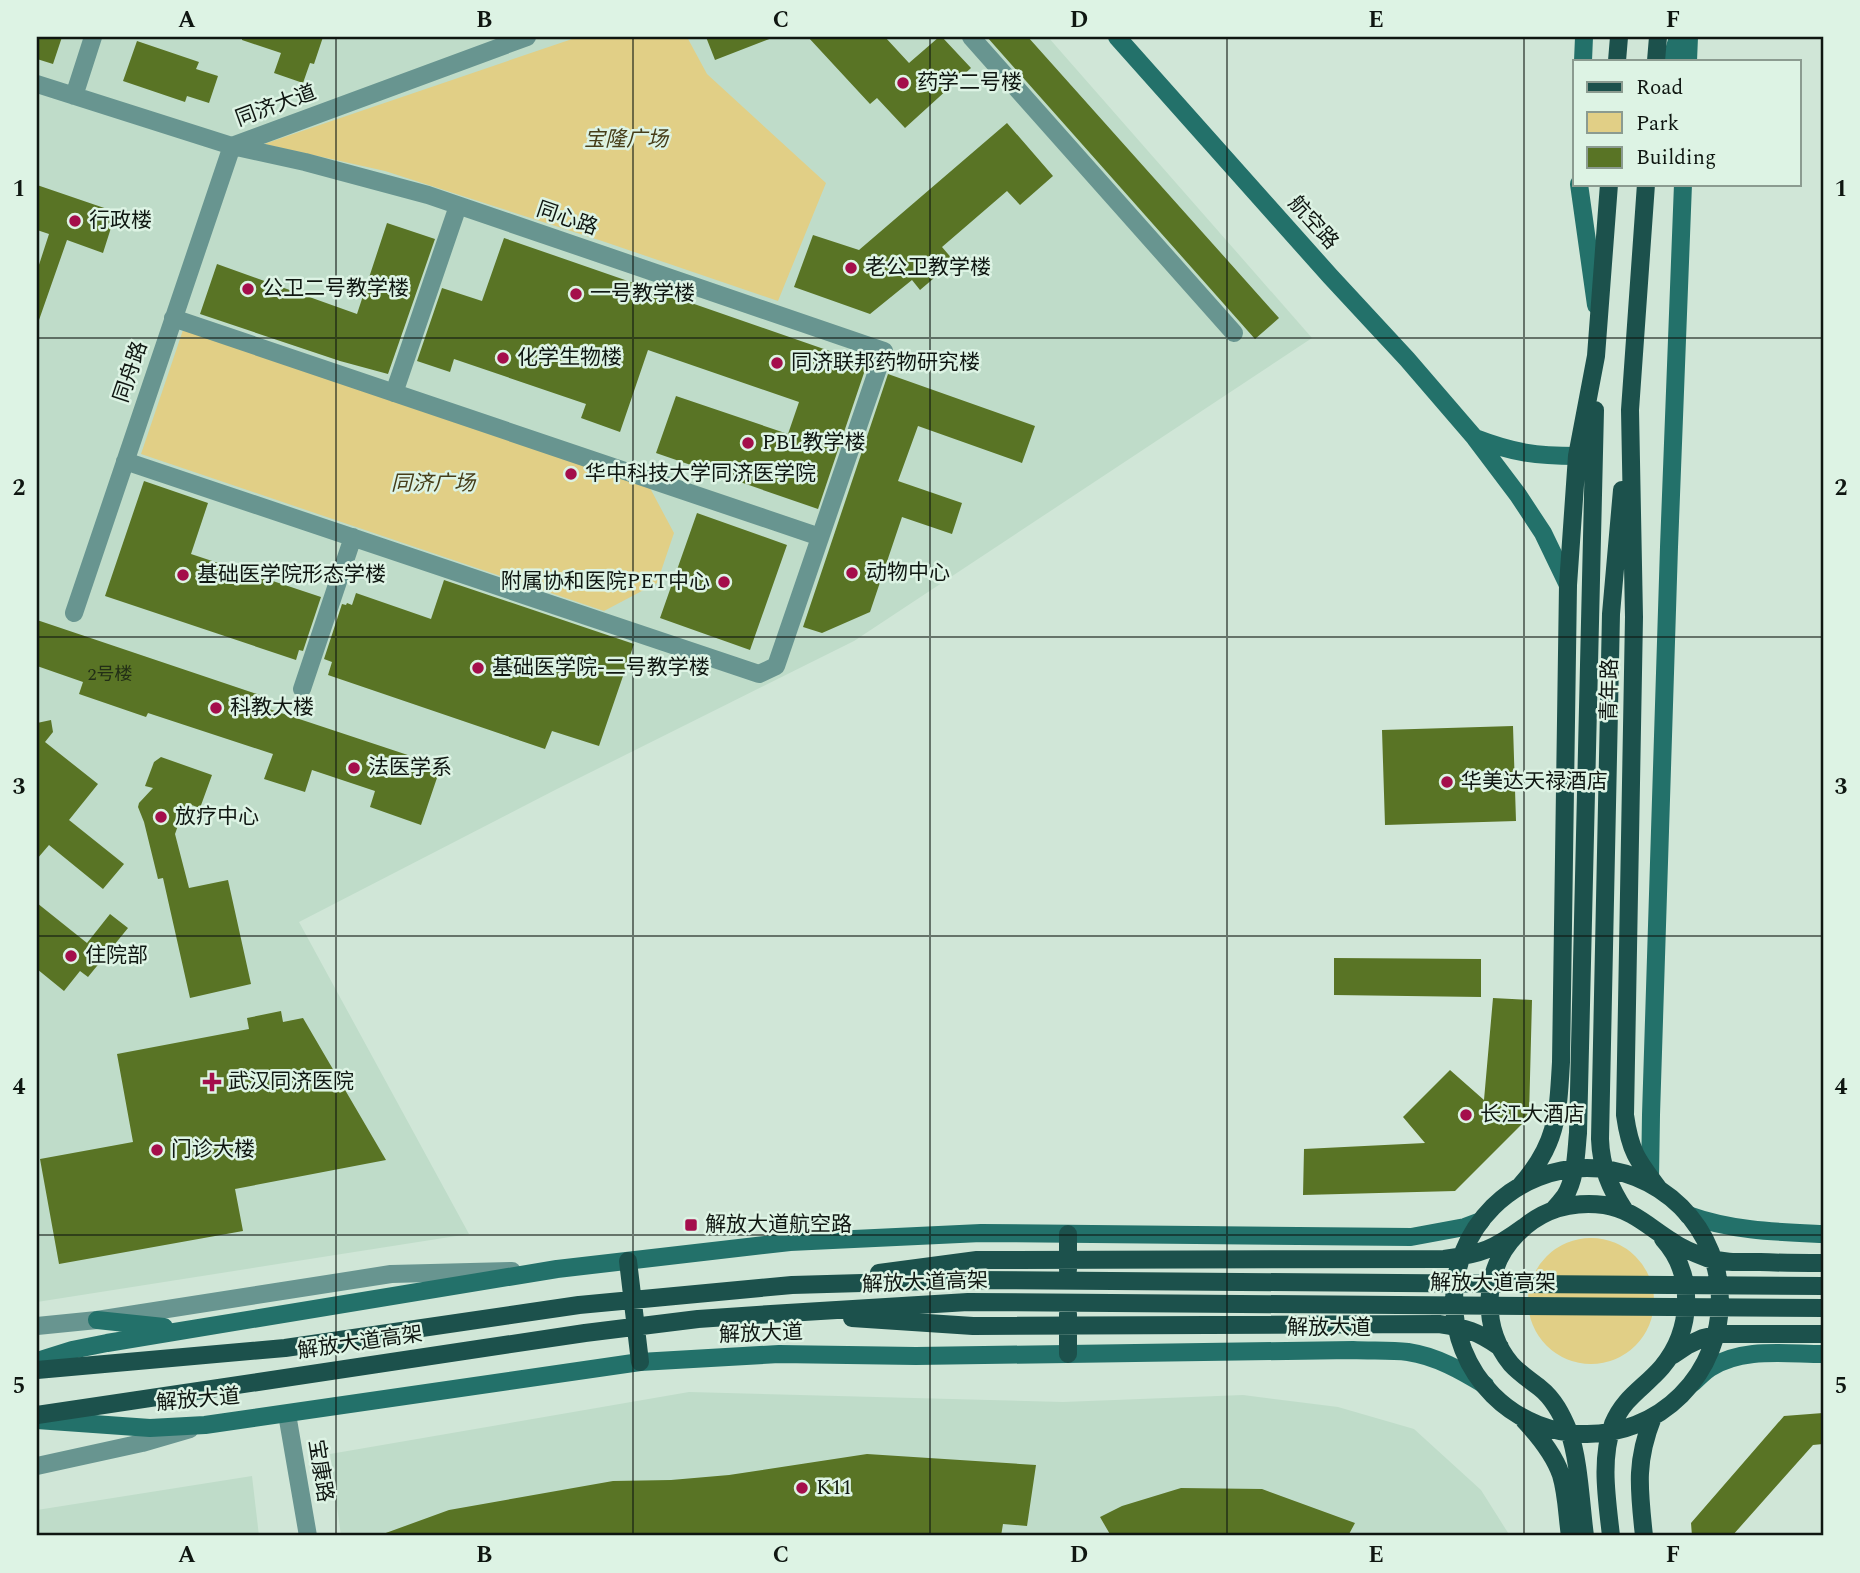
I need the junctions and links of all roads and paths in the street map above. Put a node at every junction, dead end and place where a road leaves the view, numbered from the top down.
1 (93, 37) edge
2 (527, 37) edge
3 (971, 37) edge
4 (1117, 37) edge
5 (1584, 37) edge
6 (1619, 37) edge
7 (1658, 37) edge
8 (1678, 37) edge
9 (1689, 37) edge
10 (1583, 60) edge
11 (1617, 60) edge
12 (1656, 60) edge
13 (1671, 60) edge
14 (1688, 60) edge
15 (37, 84) edge
16 (74, 96) junction
17 (232, 146) junction
18 (1579, 186) edge
19 (1609, 186) edge
20 (1646, 186) edge
21 (1683, 186) edge
22 (458, 206) junction
23 (173, 318) junction
24 (1598, 323) junction
25 (1234, 333) dead end
26 (1596, 356) junction
27 (394, 393) junction
28 (1630, 410) junction
29 (1475, 438) junction
30 (1577, 456) junction
31 (125, 461) junction
32 (353, 537) junction
33 (820, 537) junction
34 (1568, 585) junction
35 (74, 613) dead end
36 (302, 689) dead end
37 (1655, 1183) junction
38 (1520, 1186) junction
39 (1554, 1209) junction
40 (1625, 1211) junction
41 (1688, 1215) junction
42 (1481, 1221) junction
43 (1524, 1227) junction
44 (1654, 1229) junction
45 (1068, 1234) junction
46 (1823, 1234) edge
47 (628, 1261) junction
48 (1823, 1263) edge
49 (557, 1269) junction
50 (792, 1285) junction
51 (1823, 1286) edge
52 (1823, 1308) edge
53 (771, 1314) junction
54 (97, 1320) junction
55 (37, 1326) edge
56 (189, 1330) junction
57 (1823, 1334) edge
58 (1500, 1347) junction
59 (1068, 1354) junction
60 (1823, 1354) edge
61 (1670, 1357) junction
62 (37, 1361) edge
63 (640, 1362) junction
64 (37, 1370) edge
65 (1693, 1383) junction
66 (1485, 1385) junction
67 (287, 1413) junction
68 (37, 1415) edge
69 (1519, 1415) junction
70 (1653, 1417) junction
71 (37, 1420) edge
72 (205, 1425) junction
73 (37, 1466) edge
74 (308, 1536) edge
75 (1570, 1536) edge
76 (1585, 1536) edge
77 (1611, 1536) edge
78 (1644, 1536) edge

1 - 16 street
2 - 17 street, 同济大道
3 - 25 street
4 - 29 main road, 航空路
5 - 10 main road
6 - 11 main road
7 - 12 main road
8 - 13 main road
9 - 14 main road
15 - 16 street, 同济大道
16 - 17 street, 同济大道
17 - 22 street, 同心路
17 - 23 street, 同舟路
18 - 24 main road
19 - 24 main road, 青年路
20 - 28 main road, 青年路
21 - 37 main road
22 - 27 street
22 - 33 street, 同心路
23 - 27 street
23 - 31 street, 同舟路
24 - 26 main road, 青年路
26 - 30 main road, 青年路
26 - 39 main road
27 - 33 street
28 - 37 main road, 青年路
28 - 40 main road
29 - 30 main road, 航空路
29 - 34 main road, 航空路
30 - 34 main road, 青年路
31 - 32 street
31 - 35 street, 同舟路
32 - 33 street
32 - 36 street
34 - 38 main road, 青年路
37 - 38 main road
37 - 41 main road
38 - 42 main road
39 - 40 main road
39 - 43 main road
40 - 44 main road
41 - 46 main road
41 - 65 main road
42 - 45 main road
42 - 66 main road
43 - 50 main road
43 - 58 main road
44 - 48 main road
44 - 61 main road
45 - 47 main road
45 - 59 main road
47 - 49 main road
47 - 63 main road
49 - 54 street
49 - 56 main road
50 - 51 main road, 解放大道高架
50 - 64 main road, 解放大道高架
52 - 53 main road, 解放大道高架
53 - 58 main road
53 - 68 main road, 解放大道高架
54 - 55 street
54 - 56 main road
56 - 62 main road
57 - 61 main road
58 - 76 main road
59 - 63 main road, 解放大道
59 - 66 main road, 解放大道
60 - 65 main road
61 - 77 main road
63 - 67 main road, 解放大道
65 - 70 main road
66 - 69 main road
67 - 72 main road, 解放大道
67 - 74 street, 宝康路
69 - 70 main road
69 - 75 main road
70 - 78 main road
71 - 72 main road, 解放大道
72 - 73 street

